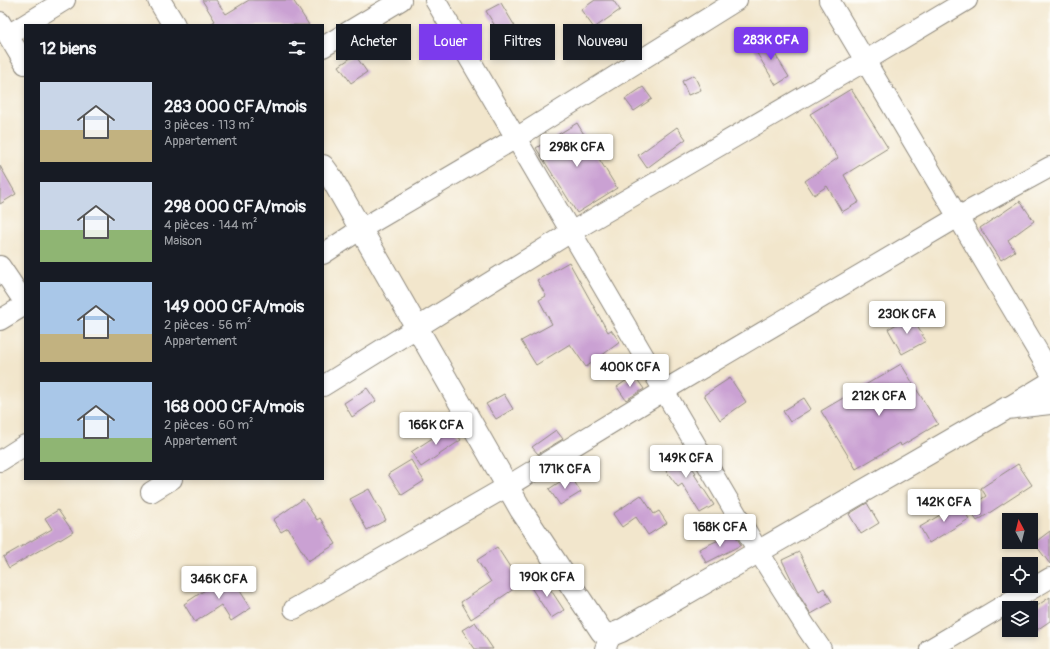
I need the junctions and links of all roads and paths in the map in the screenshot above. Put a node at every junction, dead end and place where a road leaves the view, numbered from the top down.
1 (65, 0) edge
2 (160, 0) edge
3 (401, 0) edge
4 (435, 0) edge
5 (738, 0) edge
6 (829, 0) edge
7 (967, 0) edge
8 (173, 24) edge
9 (4, 28) edge
10 (324, 46) edge
11 (865, 61) junction
12 (24, 62) edge
13 (516, 138) junction
14 (324, 167) edge
15 (1050, 168) edge
16 (958, 217) junction
17 (361, 229) junction
18 (571, 232) junction
19 (324, 253) edge
20 (0, 266) edge
21 (24, 302) edge
22 (24, 305) edge
23 (0, 320) edge
24 (417, 328) junction
25 (1050, 372) edge
26 (1050, 382) edge
27 (324, 385) edge
28 (665, 390) junction
29 (1050, 403) edge
30 (1006, 408) junction
31 (24, 446) edge
32 (0, 461) edge
33 (170, 480) edge
34 (508, 486) junction
35 (152, 492) dead end
36 (758, 552) junction
37 (1050, 578) edge
38 (294, 609) dead end
39 (608, 642) edge
40 (821, 649) edge
41 (930, 649) edge

1 - 9 street
2 - 8 street
3 - 10 street
4 - 13 street
5 - 13 street
6 - 11 street
7 - 11 street
9 - 12 street
11 - 16 street
11 - 18 street
13 - 17 street
13 - 18 street
14 - 17 street
15 - 16 street
16 - 25 street
16 - 28 street
17 - 19 street
17 - 24 street
18 - 24 street
18 - 28 street
20 - 21 street
22 - 23 street
24 - 27 street
24 - 34 street
26 - 30 street
28 - 34 street
28 - 36 street
29 - 30 street
30 - 36 street
31 - 32 street
33 - 35 street
34 - 38 street
34 - 39 street
36 - 39 street
36 - 40 street
37 - 41 street

